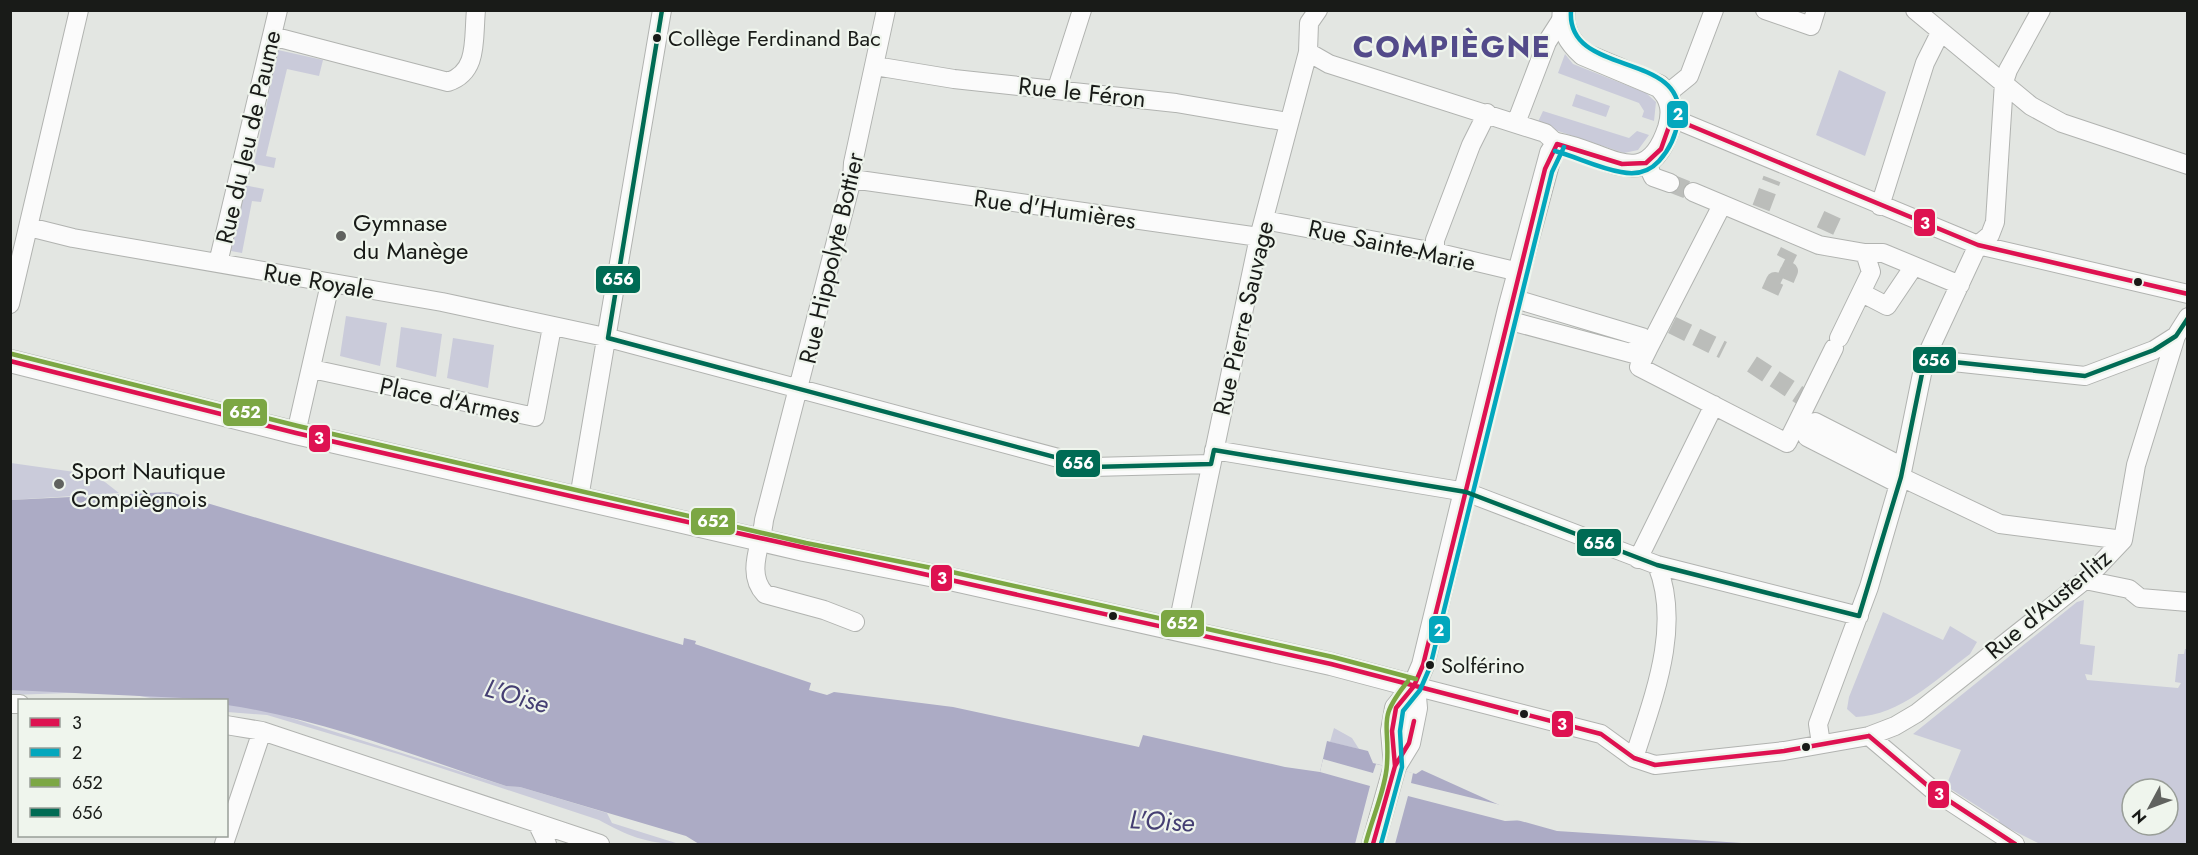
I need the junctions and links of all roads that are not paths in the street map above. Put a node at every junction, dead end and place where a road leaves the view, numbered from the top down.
1 (79, 10) edge
2 (278, 10) edge
3 (476, 10) edge
4 (662, 10) edge
5 (886, 10) edge
6 (1082, 10) edge
7 (1714, 10) edge
8 (1765, 10) edge
9 (1816, 10) edge
10 (1915, 10) edge
11 (2042, 10) edge
12 (1564, 14) edge
13 (1309, 15) edge
14 (1940, 33) junction
15 (272, 36) junction
16 (1308, 52) junction
17 (875, 66) junction
18 (2004, 82) junction
19 (1058, 88) junction
20 (1668, 93) junction
21 (1487, 113) junction
22 (1672, 118) junction
23 (1288, 122) junction
24 (1516, 123) junction
25 (1557, 144) junction
26 (1647, 164) junction
27 (2187, 165) edge
28 (852, 179) junction
29 (1670, 183) tunnel mouth
30 (1693, 192) tunnel mouth
31 (1722, 205) junction
32 (1880, 206) junction
33 (29, 227) junction
34 (1261, 229) junction
35 (1978, 245) junction
36 (1435, 252) junction
37 (1865, 253) junction
38 (218, 263) junction
39 (1914, 266) junction
40 (1519, 272) junction
41 (330, 284) junction
42 (1960, 285) junction
43 (1862, 293) junction
44 (2187, 294) edge
45 (1512, 298) junction
46 (10, 304) edge
47 (2187, 317) edge
48 (1507, 320) junction
49 (552, 327) junction
50 (608, 338) junction
51 (2182, 338) edge
52 (1643, 347) junction
53 (1925, 359) junction
54 (10, 361) edge
55 (1825, 368) junction
56 (312, 369) junction
57 (799, 391) junction
58 (1801, 396) dead end
59 (1714, 405) junction
60 (1804, 426) junction
61 (296, 433) junction
62 (1212, 457) junction
63 (1901, 476) junction
64 (1466, 492) junction
65 (579, 498) junction
66 (763, 539) junction
67 (2123, 540) junction
68 (1638, 559) junction
69 (1657, 565) junction
70 (2085, 580) junction
71 (2187, 602) edge
72 (856, 616) dead end
73 (1860, 616) junction
74 (1177, 629) junction
75 (1414, 686) junction
76 (228, 725) edge
77 (262, 731) junction
78 (1869, 736) junction
79 (1821, 744) junction
80 (1634, 758) junction
81 (538, 825) junction
82 (228, 832) edge
83 (547, 844) edge
84 (600, 844) edge
85 (1374, 844) edge
86 (2015, 844) edge

1 - 33 street
2 - 15 street, Rue du Jeu de Paume
3 - 15 street
4 - 50 street
5 - 17 street, Rue Hippolyte Bottier
6 - 19 street
7 - 20 street
8 - 9 street
10 - 14 street
11 - 18 street
12 - 20 main road
12 - 24 street
13 - 16 street, Rue Pierre Sauvage
14 - 18 street
14 - 32 street
15 - 38 street, Rue du Jeu de Paume
16 - 21 street
16 - 23 street, Rue Pierre Sauvage
17 - 19 street, Rue le Féron
17 - 28 street, Rue Hippolyte Bottier
18 - 27 street
18 - 35 street
19 - 23 street, Rue le Féron
20 - 22 main road
21 - 24 street
21 - 36 street
22 - 26 main road
22 - 32 street
23 - 34 street, Rue Pierre Sauvage
24 - 25 street
25 - 26 main road
25 - 40 main road
26 - 29 street
28 - 34 street, Rue d'Humières
28 - 57 street, Rue Hippolyte Bottier
30 - 31 street
31 - 37 street
31 - 52 street
32 - 35 street
33 - 38 street, Rue Royale
33 - 46 street
34 - 36 street, Rue Sainte-Marie
34 - 62 street, Rue Pierre Sauvage
35 - 42 street
35 - 44 street
36 - 40 street, Rue Sainte-Marie
37 - 39 street
37 - 43 street
38 - 41 street, Rue Royale
39 - 42 street
39 - 43 street
40 - 45 main road
41 - 49 street, Rue Royale
41 - 56 street
42 - 53 street
43 - 55 street
45 - 48 main road
45 - 52 street
47 - 51 street, Rue d'Austerlitz
48 - 52 street
48 - 64 main road
49 - 50 street, Rue Royale
49 - 56 street, Place d'Armes
50 - 57 street, Rue Royale
50 - 65 street
51 - 53 street
51 - 67 street, Rue d'Austerlitz
52 - 59 street
53 - 63 street
54 - 61 main road
55 - 58 street
55 - 60 street
56 - 61 street
57 - 62 street, Rue Royale
57 - 66 street, Rue Hippolyte Bottier
59 - 60 street
59 - 68 street
60 - 63 street
61 - 65 main road
62 - 64 street, Rue Royale
62 - 74 street, Rue Pierre Sauvage
63 - 67 street
63 - 73 street
64 - 68 street, Rue Royale
64 - 75 main road
65 - 66 main road
66 - 72 street, Rue Hippolyte Bottier
66 - 74 main road
67 - 70 street, Rue d'Austerlitz
68 - 69 street, Rue Royale
69 - 73 street, Rue Royale
69 - 80 street
70 - 71 street
70 - 78 street, Rue d'Austerlitz
73 - 79 street
74 - 75 main road
75 - 80 street
75 - 85 main road
76 - 77 street
77 - 81 street
77 - 82 street
78 - 79 street, Rue d'Austerlitz
78 - 86 street
79 - 80 street, Rue d'Austerlitz
81 - 83 street
81 - 84 street

